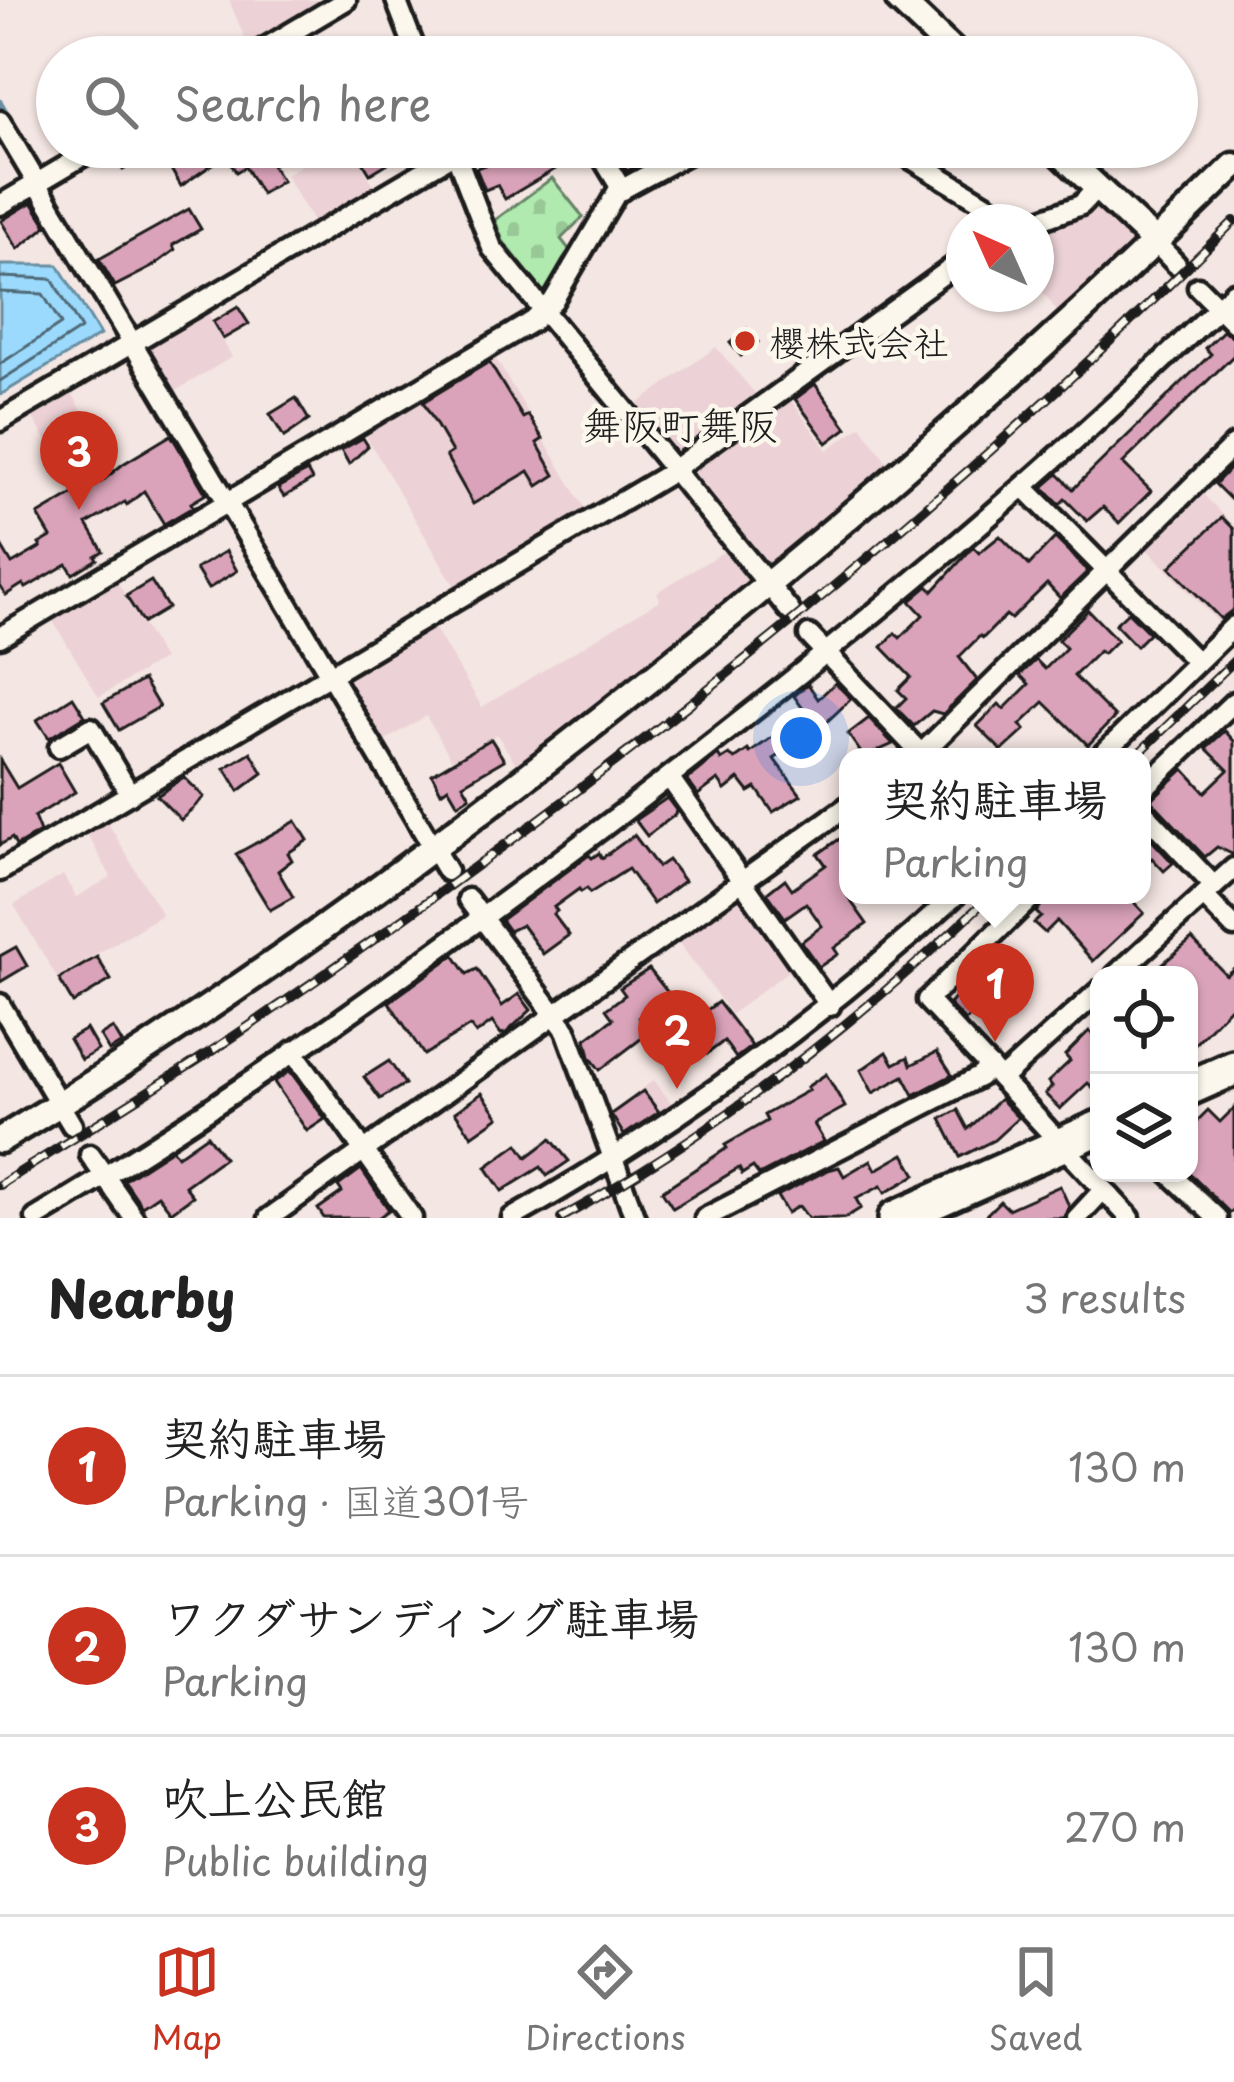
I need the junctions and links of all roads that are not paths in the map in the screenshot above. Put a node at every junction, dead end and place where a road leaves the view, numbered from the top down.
1 (346, 0) edge
2 (396, 0) edge
3 (899, 0) edge
4 (285, 36) edge
5 (410, 36) edge
6 (937, 36) edge
7 (0, 121) edge
8 (1234, 166) edge
9 (62, 168) edge
10 (424, 168) edge
11 (461, 168) edge
12 (609, 168) edge
13 (662, 168) edge
14 (927, 168) edge
15 (1076, 168) edge
16 (37, 183) junction
17 (1097, 188) junction
18 (622, 190) junction
19 (986, 204) edge
20 (0, 205) edge
21 (1054, 215) edge
22 (1156, 243) junction
23 (1176, 264) dead end
24 (946, 272) edge
25 (1198, 287) dead end
26 (1234, 292) edge
27 (1219, 308) junction
28 (543, 310) junction
29 (1234, 323) edge
30 (132, 343) junction
31 (0, 421) edge
32 (1234, 445) edge
33 (673, 469) junction
34 (1025, 488) junction
35 (226, 502) junction
36 (1107, 571) junction
37 (770, 586) junction
38 (790, 611) dead end
39 (1234, 626) edge
40 (809, 635) dead end
41 (0, 637) edge
42 (826, 656) junction
43 (1198, 662) junction
44 (329, 676) junction
45 (1234, 702) edge
46 (59, 747) dead end
47 (913, 748) edge
48 (929, 748) edge
49 (1109, 748) edge
50 (669, 776) junction
51 (1151, 781) edge
52 (130, 794) junction
53 (839, 812) edge
54 (1151, 820) edge
55 (440, 861) junction
56 (1234, 868) edge
57 (0, 871) edge
58 (742, 881) junction
59 (1209, 891) junction
60 (468, 899) tunnel mouth
61 (946, 904) edge
62 (1025, 904) edge
63 (483, 919) junction
64 (1234, 927) edge
65 (1126, 966) edge
66 (1090, 998) edge
67 (0, 1004) edge
68 (830, 1006) junction
69 (556, 1016) junction
70 (293, 1051) junction
71 (1234, 1068) edge
72 (995, 1073) junction
73 (1198, 1084) edge
74 (66, 1115) junction
75 (1090, 1132) edge
76 (0, 1140) edge
77 (1061, 1144) junction
78 (364, 1150) junction
79 (91, 1155) tunnel mouth
80 (613, 1161) junction
81 (104, 1178) junction
82 (1179, 1182) edge
83 (1105, 1183) edge
84 (948, 1207) edge
85 (36, 1218) edge
86 (134, 1218) edge
87 (269, 1218) edge
88 (412, 1218) edge
89 (512, 1218) edge
90 (635, 1218) edge
91 (705, 1218) edge
92 (896, 1218) edge
93 (1077, 1218) edge
94 (1130, 1218) edge
95 (1217, 1218) edge

1 - 4 street
2 - 5 street
3 - 6 street
7 - 16 street
8 - 22 street
9 - 16 street
10 - 30 street
11 - 28 street
12 - 18 street
13 - 18 street
14 - 19 street
15 - 17 street
16 - 20 street
16 - 30 street
17 - 21 street
17 - 22 street
18 - 28 street
22 - 23 street
22 - 37 street
24 - 33 street
25 - 27 street
26 - 27 street
27 - 29 street
27 - 34 street
28 - 33 street
28 - 35 street
30 - 31 street
30 - 35 street
32 - 36 street
33 - 37 street
33 - 44 street
34 - 36 street
34 - 42 street
35 - 41 street
35 - 44 street
36 - 43 street
36 - 48 street
37 - 38 street
37 - 55 street
39 - 43 street
40 - 42 street
42 - 47 street
42 - 50 street
43 - 49 street
44 - 52 street
44 - 55 street
45 - 51 street
46 - 52 street
50 - 58 street
50 - 63 street
52 - 57 street
53 - 58 street
54 - 59 street
55 - 74 street
56 - 59 street
58 - 68 street
58 - 69 street
59 - 64 street
59 - 65 street
60 - 63 street
61 - 68 street
62 - 72 street
63 - 69 street
63 - 70 street
66 - 72 street
67 - 74 street
68 - 80 street
69 - 78 street
69 - 80 street
70 - 78 street
70 - 81 street
71 - 73 highway
72 - 77 street
72 - 91 street
74 - 76 street
75 - 77 highway
77 - 83 street
77 - 84 highway
78 - 87 street
78 - 88 street
79 - 81 street
80 - 89 street
80 - 90 street
81 - 85 street
81 - 86 street
82 - 95 street
83 - 93 street
83 - 94 street
84 - 92 highway

